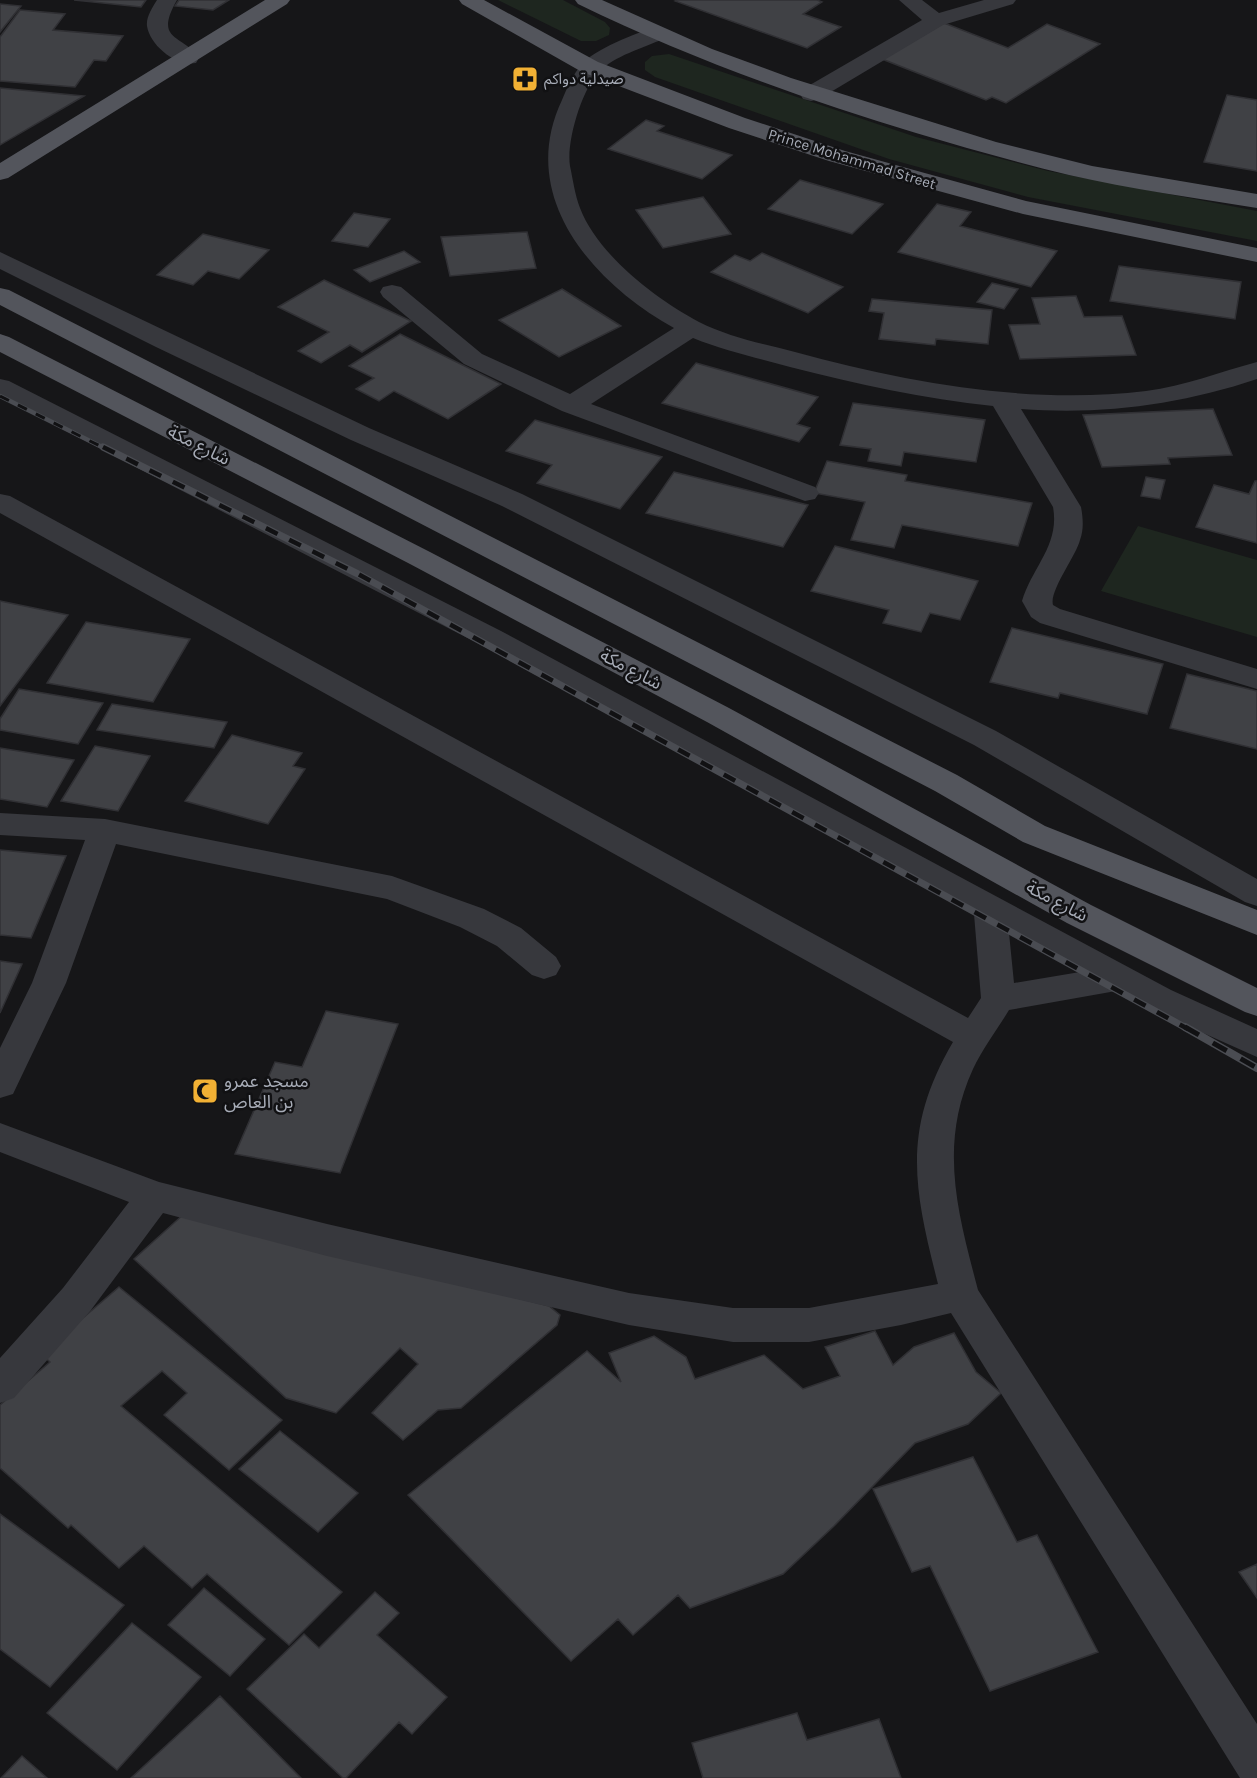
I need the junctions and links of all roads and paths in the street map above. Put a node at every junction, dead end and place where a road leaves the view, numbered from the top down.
1 (166, 0) edge
2 (280, 0) edge
3 (469, 0) edge
4 (585, 0) edge
5 (909, 0) edge
6 (1005, 0) edge
7 (936, 21) junction
8 (655, 34) junction
9 (188, 58) junction
10 (590, 67) junction
11 (811, 94) junction
12 (0, 172) edge
13 (1257, 201) edge
14 (1257, 255) edge
15 (0, 259) edge
16 (392, 292) dead end
17 (0, 295) edge
18 (692, 328) junction
19 (0, 342) edge
20 (1257, 370) edge
21 (0, 387) edge
22 (1003, 401) junction
23 (571, 405) junction
24 (805, 493) dead end
25 (0, 502) edge
26 (1257, 679) edge
27 (0, 824) edge
28 (105, 830) junction
29 (1257, 894) edge
30 (990, 907) junction
31 (1257, 923) edge
32 (544, 966) dead end
33 (1119, 978) junction
34 (998, 999) junction
35 (1257, 1003) edge
36 (972, 1036) junction
37 (1257, 1044) edge
38 (0, 1084) edge
39 (0, 1137) edge
40 (155, 1196) junction
41 (960, 1295) junction
42 (0, 1386) edge
43 (1257, 1764) edge

1 - 9 street
2 - 9 main road
3 - 10 main road, Prince Mohammad Street
4 - 8 main road
5 - 7 street
6 - 7 street
7 - 11 street
8 - 10 street
8 - 11 main road
9 - 12 main road
10 - 14 main road, Prince Mohammad Street
10 - 18 street
11 - 13 main road
15 - 29 street
16 - 23 street
17 - 31 main road
18 - 22 street
18 - 23 street
19 - 35 main road, شارع مكة
20 - 22 street
21 - 30 street
22 - 26 street
23 - 24 street
25 - 36 street
27 - 28 street
28 - 32 street
28 - 38 street
30 - 33 street
30 - 34 street
33 - 34 street
33 - 37 street
34 - 36 street
36 - 41 street
39 - 40 street
40 - 41 street
40 - 42 street
41 - 43 street

